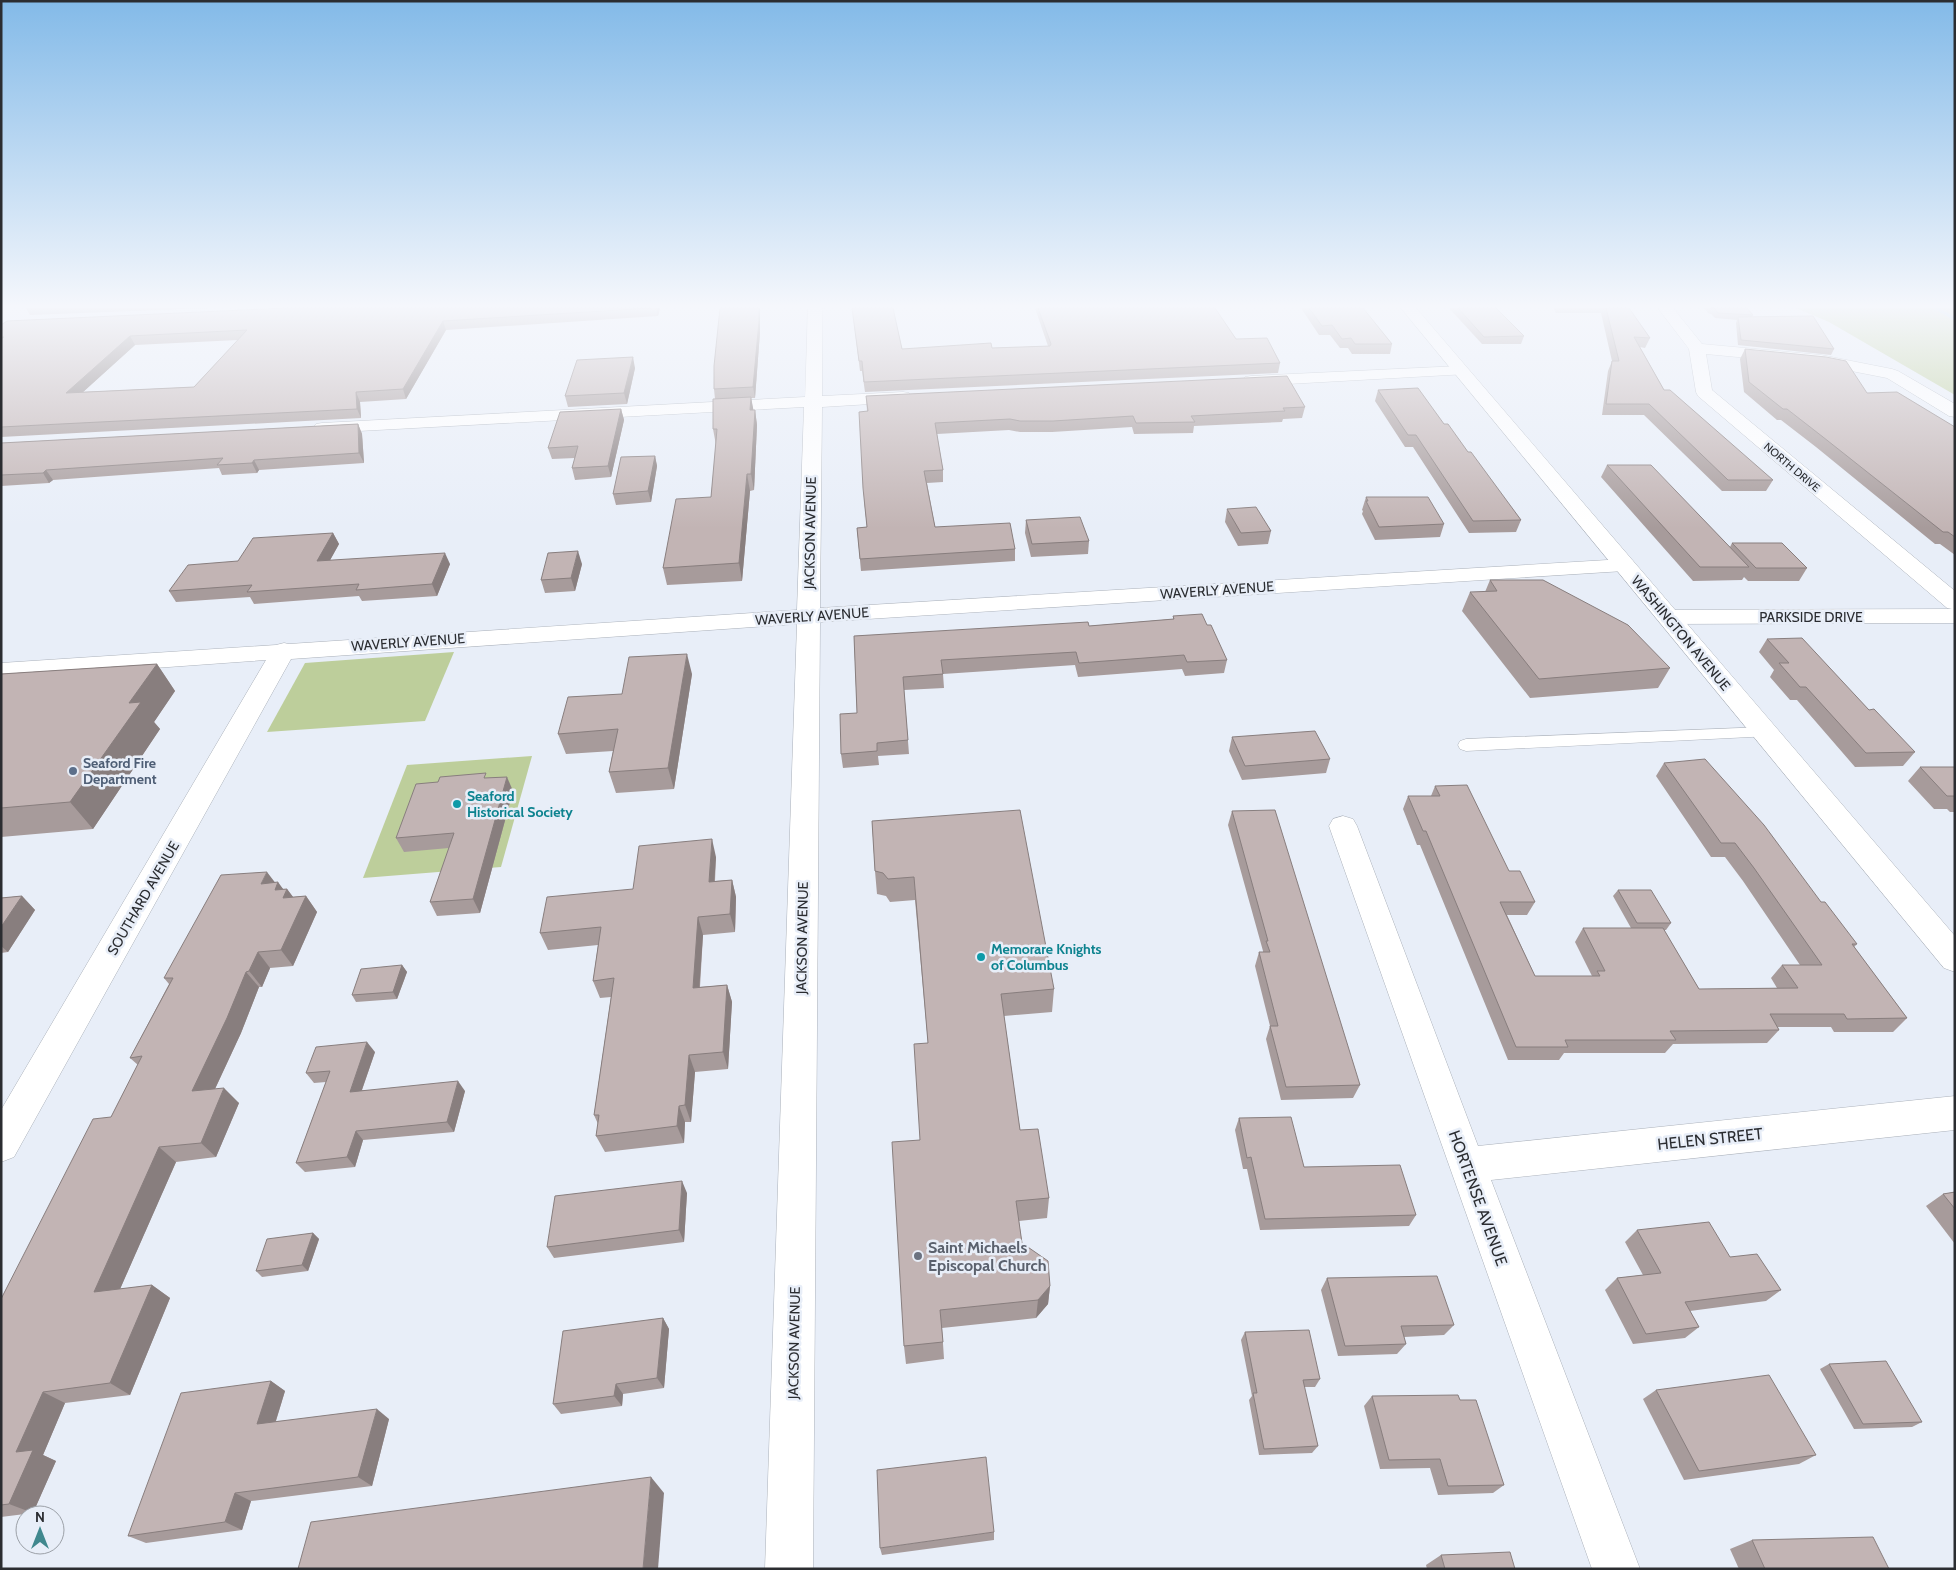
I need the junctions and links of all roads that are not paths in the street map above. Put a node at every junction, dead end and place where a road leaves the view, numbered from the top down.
1 (813, 381) edge
2 (1249, 381) edge
3 (1471, 381) edge
4 (1703, 381) edge
5 (1904, 381) edge
6 (1234, 382) edge
7 (920, 397) edge
8 (813, 402) junction
9 (1955, 412) edge
10 (308, 429) edge
11 (1624, 565) junction
12 (1955, 603) edge
13 (808, 616) junction
14 (1955, 616) edge
15 (1668, 617) junction
16 (284, 650) junction
17 (1, 671) edge
18 (1765, 732) junction
19 (1466, 746) dead end
20 (1343, 826) dead end
21 (1955, 959) edge
22 (1955, 1113) edge
23 (1, 1145) edge
24 (1466, 1165) junction
25 (789, 1569) edge
26 (1616, 1569) edge

1 - 8 street, JACKSON AVENUE
2 - 6 street
3 - 11 street, WASHINGTON AVENUE
4 - 12 street, NORTH DRIVE
5 - 9 street
7 - 8 street
8 - 10 street
8 - 13 street, JACKSON AVENUE
11 - 13 street, WAVERLY AVENUE
11 - 15 street, WASHINGTON AVENUE
13 - 16 street, WAVERLY AVENUE
13 - 25 street, JACKSON AVENUE
14 - 15 street, PARKSIDE DRIVE
15 - 18 street, WASHINGTON AVENUE
16 - 17 street, WAVERLY AVENUE
16 - 23 street, SOUTHARD AVENUE
18 - 19 lane
18 - 21 street, WASHINGTON AVENUE
20 - 24 street, HORTENSE AVENUE
22 - 24 street, HELEN STREET
24 - 26 street, HORTENSE AVENUE

